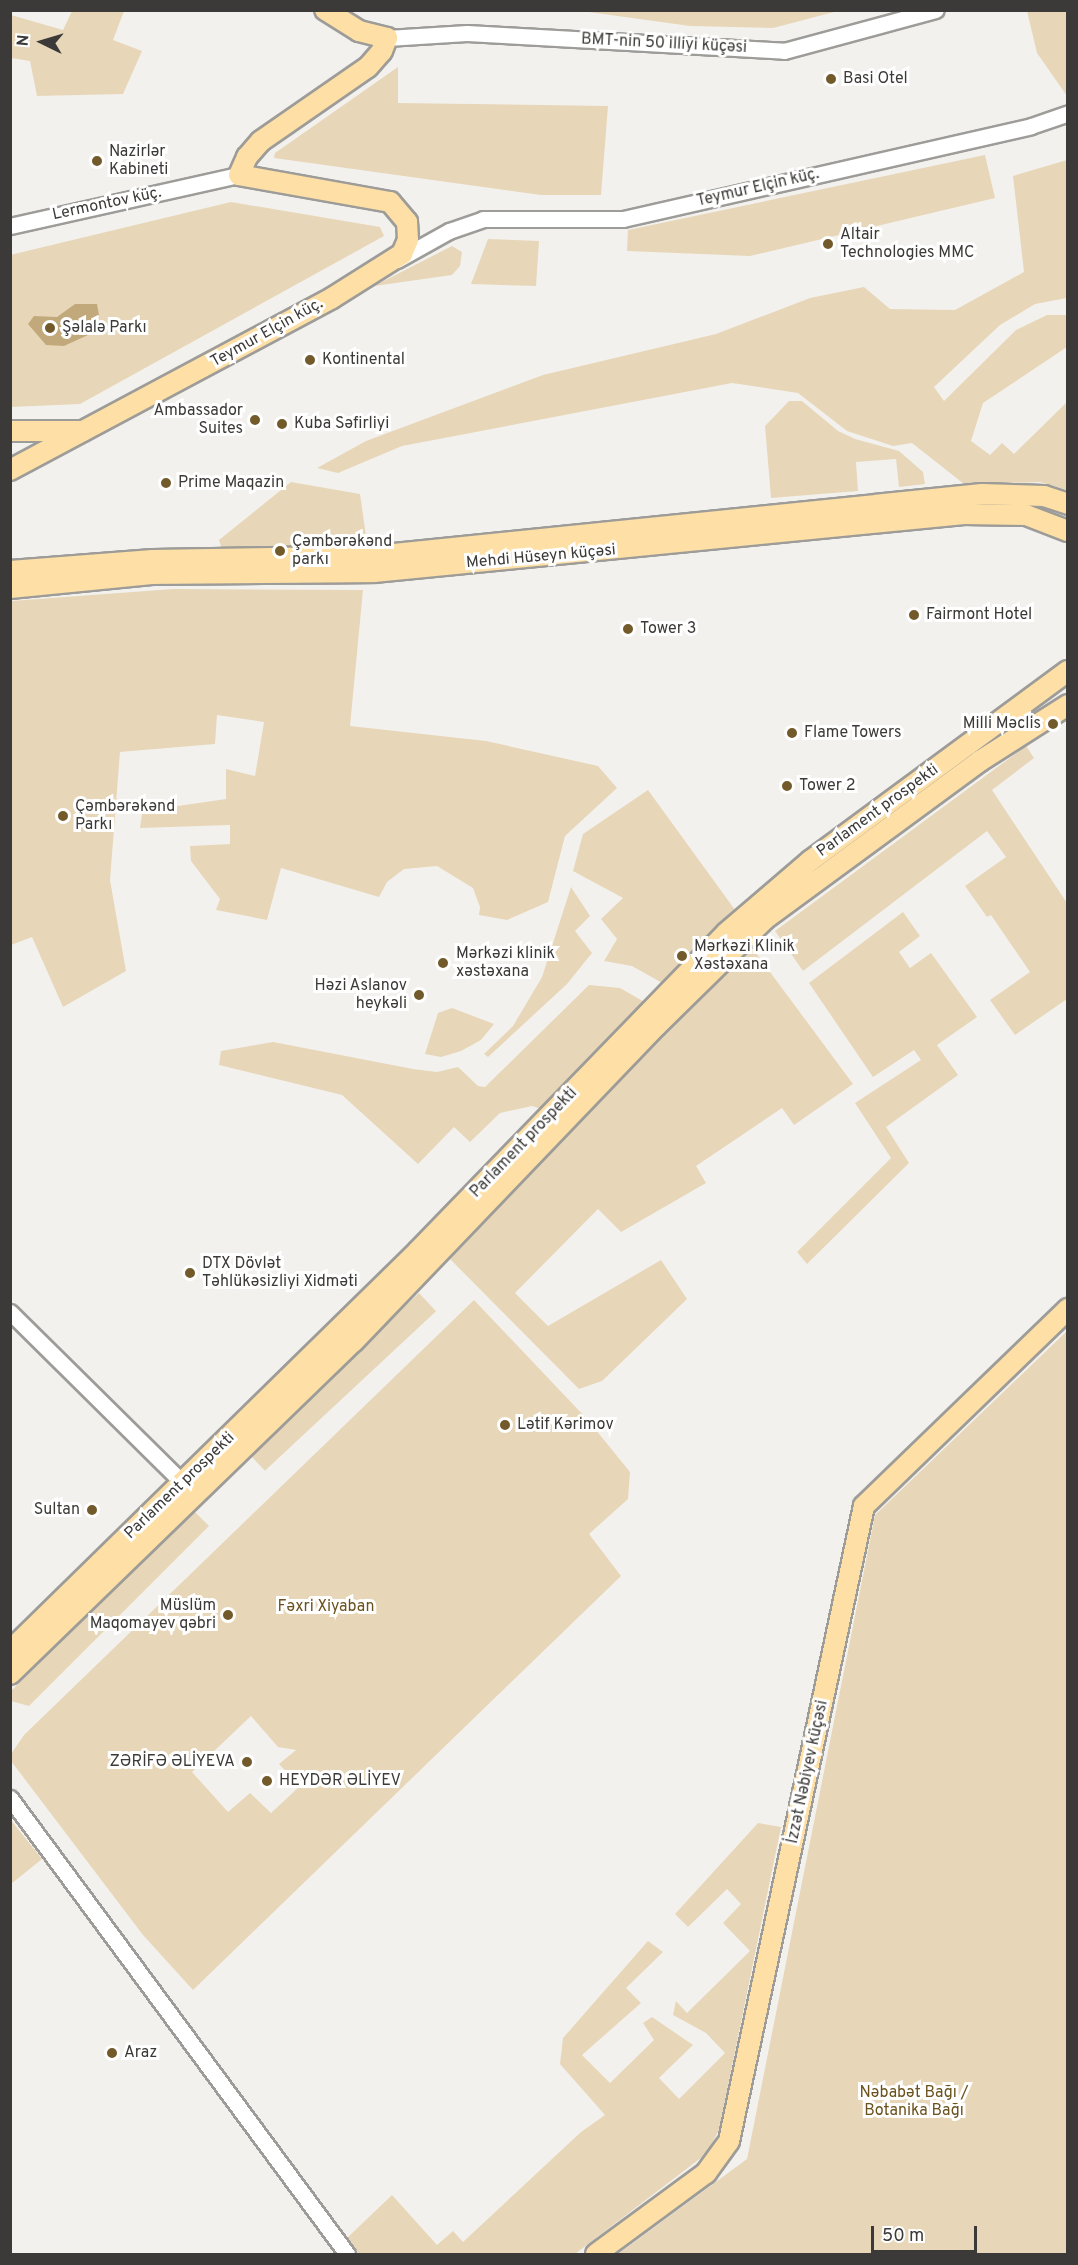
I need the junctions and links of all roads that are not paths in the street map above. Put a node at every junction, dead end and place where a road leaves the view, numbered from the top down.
1 (325, 10) edge
2 (936, 10) edge
3 (387, 38) junction
4 (1068, 113) edge
5 (239, 175) junction
6 (10, 226) edge
7 (398, 260) junction
8 (10, 431) edge
9 (85, 431) junction
10 (10, 470) edge
11 (1068, 504) edge
12 (1068, 531) edge
13 (10, 571) edge
14 (10, 588) edge
15 (1068, 671) edge
16 (1068, 705) edge
17 (1068, 1309) edge
18 (10, 1312) edge
19 (183, 1483) junction
20 (10, 1651) edge
21 (10, 1674) edge
22 (10, 1798) edge
23 (348, 2254) edge
24 (596, 2254) edge

1 - 3 main road
2 - 3 street, BMT-nin 50 illiyi küçəsi
3 - 5 main road
4 - 7 street, Teymur Elçin küç.
5 - 6 street, Lermontov küç.
5 - 7 main road, Lermontov küç.
7 - 9 main road, Teymur Elçin küç.
8 - 9 main road
9 - 10 main road
11 - 13 main road, Mehdi Hüseyn küçəsi
12 - 14 main road, Mehdi Hüseyn küçəsi
15 - 19 main road, Parlament prospekti
16 - 21 main road, Parlament prospekti
17 - 24 main road, İzzət Nəbiyev küçəsi
18 - 19 street
19 - 20 main road, Parlament prospekti
22 - 23 street

